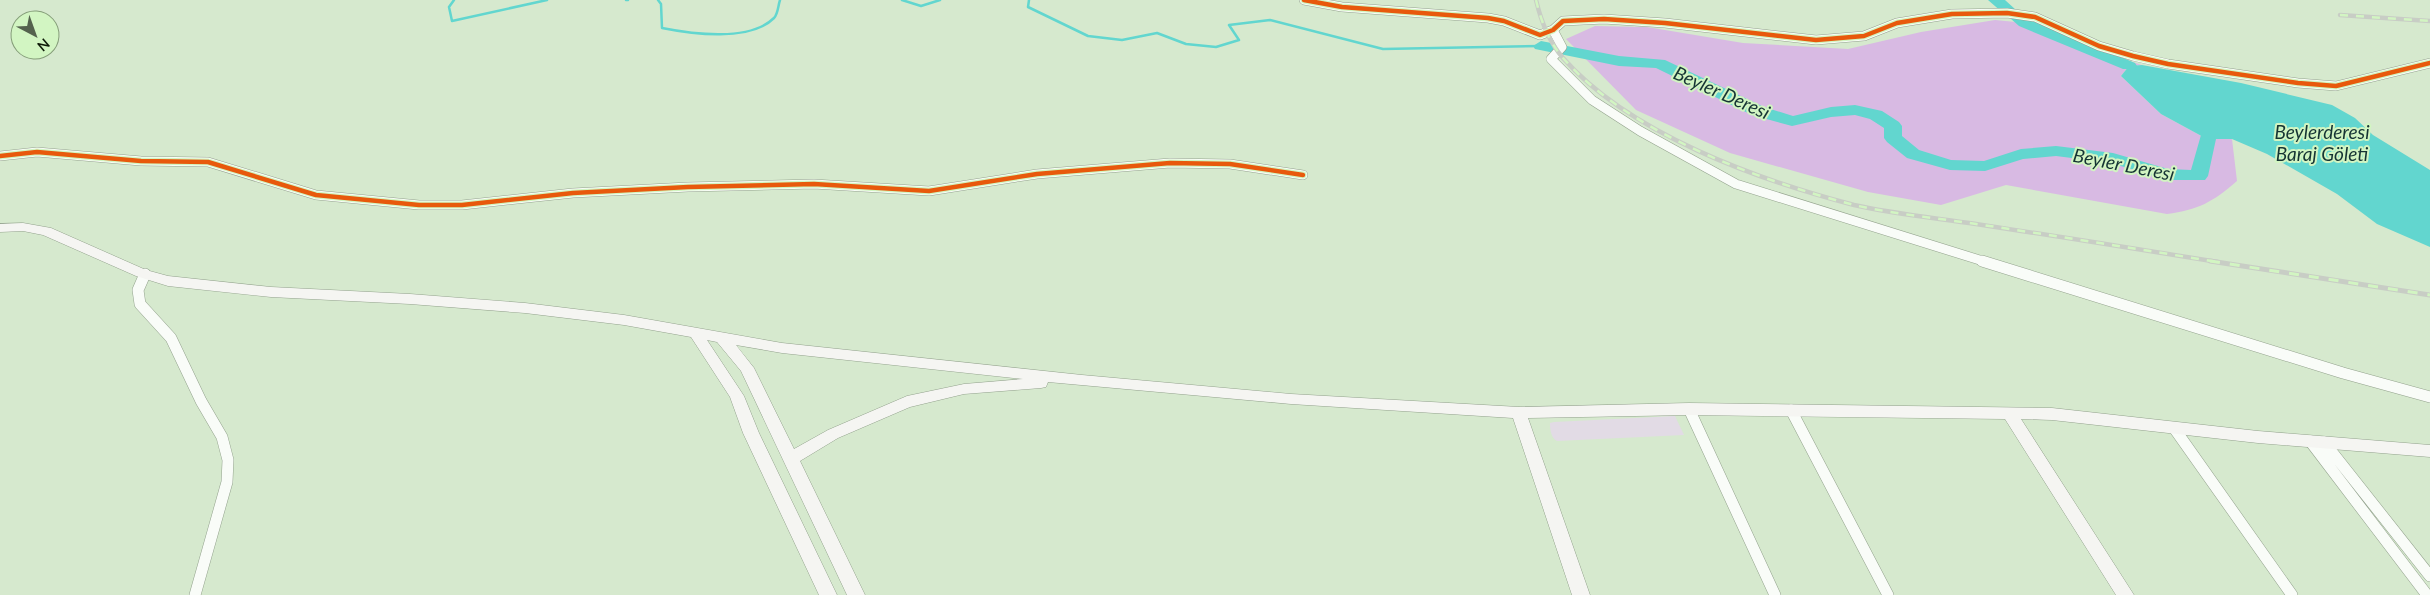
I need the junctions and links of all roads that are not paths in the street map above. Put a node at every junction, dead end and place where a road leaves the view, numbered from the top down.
1 (1304, 0) edge
2 (1553, 30) junction
3 (2430, 64) edge
4 (0, 156) edge
5 (1303, 175) dead end
6 (0, 228) edge
7 (145, 274) junction
8 (696, 334) junction
9 (724, 339) junction
10 (1082, 380) junction
11 (2430, 397) edge
12 (1690, 409) junction
13 (1792, 410) junction
14 (1519, 412) junction
15 (2008, 413) junction
16 (2174, 428) junction
17 (2317, 442) junction
18 (2430, 451) edge
19 (792, 459) junction
20 (2430, 576) edge
21 (195, 595) edge
22 (828, 595) edge
23 (856, 595) edge
24 (1581, 595) edge
25 (1775, 595) edge
26 (1888, 595) edge
27 (2125, 595) edge
28 (2292, 595) edge
29 (2427, 595) edge

1 - 2 street
2 - 3 street
2 - 11 street
4 - 5 street
6 - 7 main road
7 - 8 main road
7 - 21 street
8 - 9 main road
8 - 22 main road
9 - 10 main road
9 - 19 main road
10 - 14 main road
10 - 19 main road
12 - 13 main road
12 - 14 main road
12 - 25 street
13 - 15 main road
13 - 26 street
14 - 24 main road
15 - 16 main road
15 - 27 main road
16 - 17 main road
16 - 28 street
17 - 18 main road
17 - 20 street
17 - 29 street
19 - 23 main road

